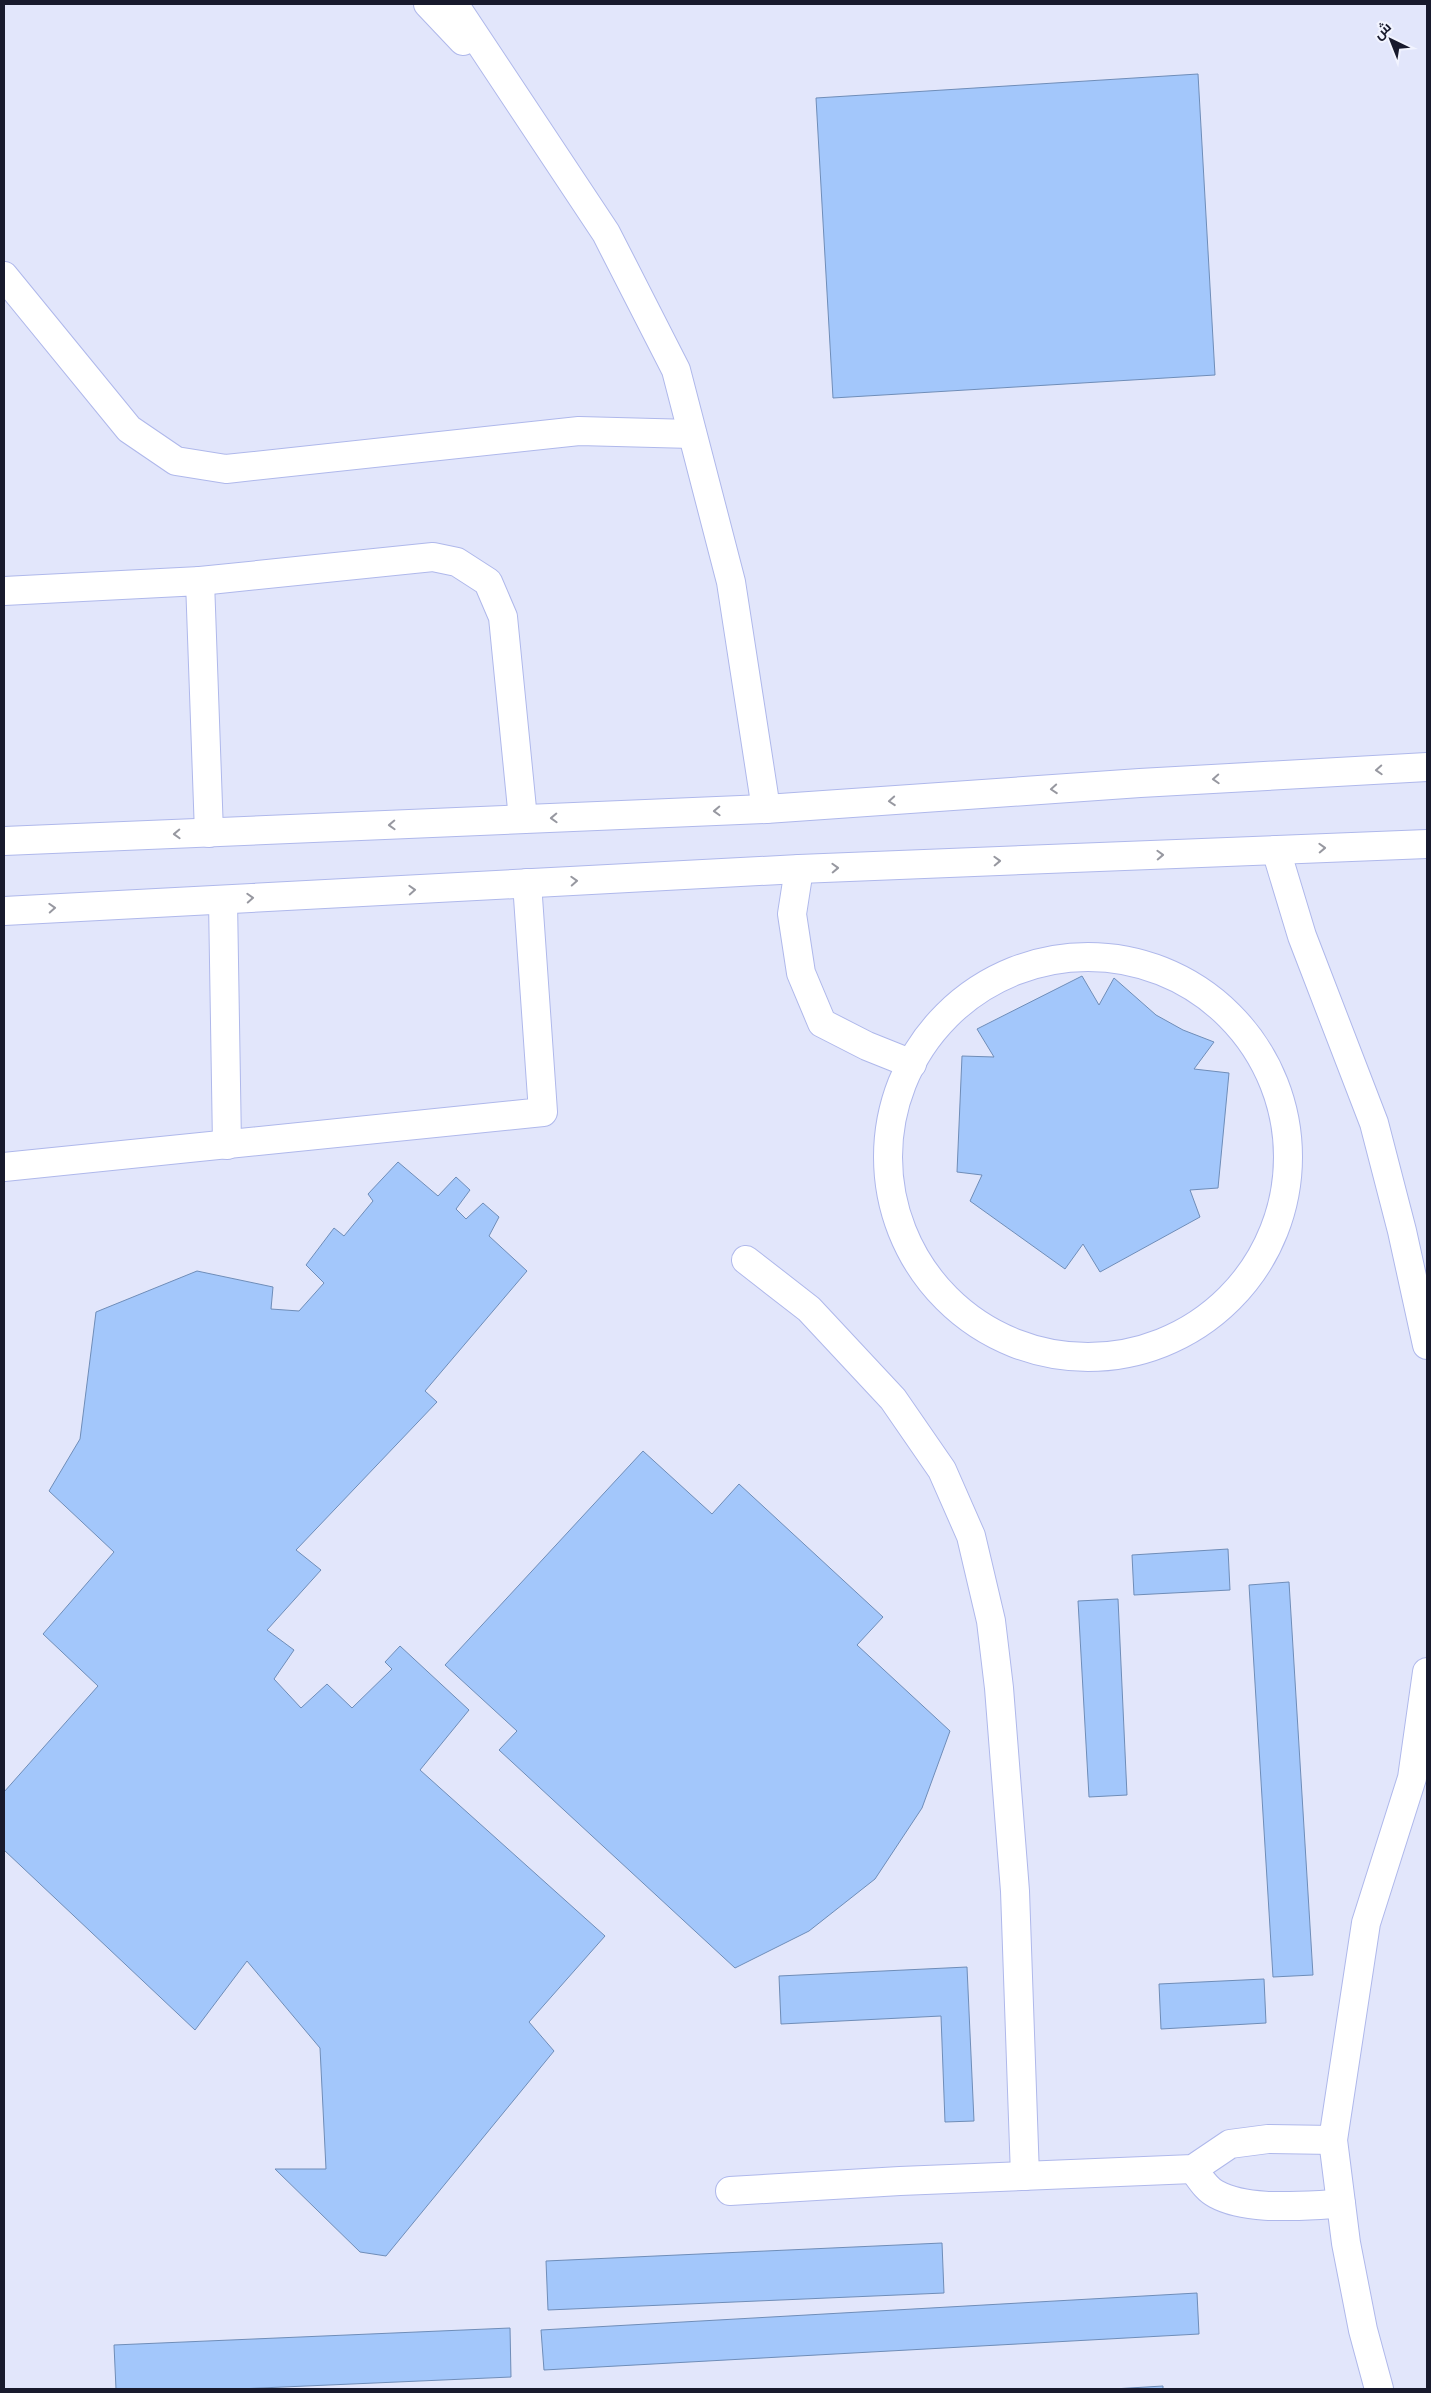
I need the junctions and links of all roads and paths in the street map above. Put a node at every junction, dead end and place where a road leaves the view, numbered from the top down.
1 (428, 4) edge
2 (454, 4) edge
3 (514, 95) junction
4 (4, 276) edge
5 (692, 434) junction
6 (200, 581) junction
7 (4, 591) edge
8 (1427, 767) edge
9 (766, 810) junction
10 (523, 819) junction
11 (209, 833) junction
12 (4, 841) edge
13 (1427, 844) edge
14 (1276, 850) junction
15 (799, 869) junction
16 (527, 883) junction
17 (223, 900) junction
18 (4, 911) edge
19 (912, 1064) junction
20 (227, 1144) junction
21 (4, 1168) edge
22 (746, 1260) dead end
23 (1427, 1345) edge
24 (1427, 1672) edge
25 (1333, 2140) junction
26 (1193, 2169) junction
27 (1025, 2176) junction
28 (730, 2191) dead end
29 (1341, 2204) junction
30 (1379, 2389) edge

1 - 3 street
2 - 3 street
3 - 5 street
4 - 5 street
5 - 9 street
6 - 7 street
6 - 10 street
6 - 11 street
8 -> 9 street
9 -> 10 street
10 -> 11 street
11 -> 12 street
14 -> 13 street
15 -> 14 street
14 - 23 street
16 -> 15 street
15 - 19 street
17 -> 16 street
16 - 20 street
18 -> 17 street
17 - 20 street
19 - 19 street
20 - 21 street
22 - 27 street
24 - 25 street
25 - 26 street
25 - 29 street
26 - 27 street
26 - 29 street
27 - 28 street
29 - 30 street

